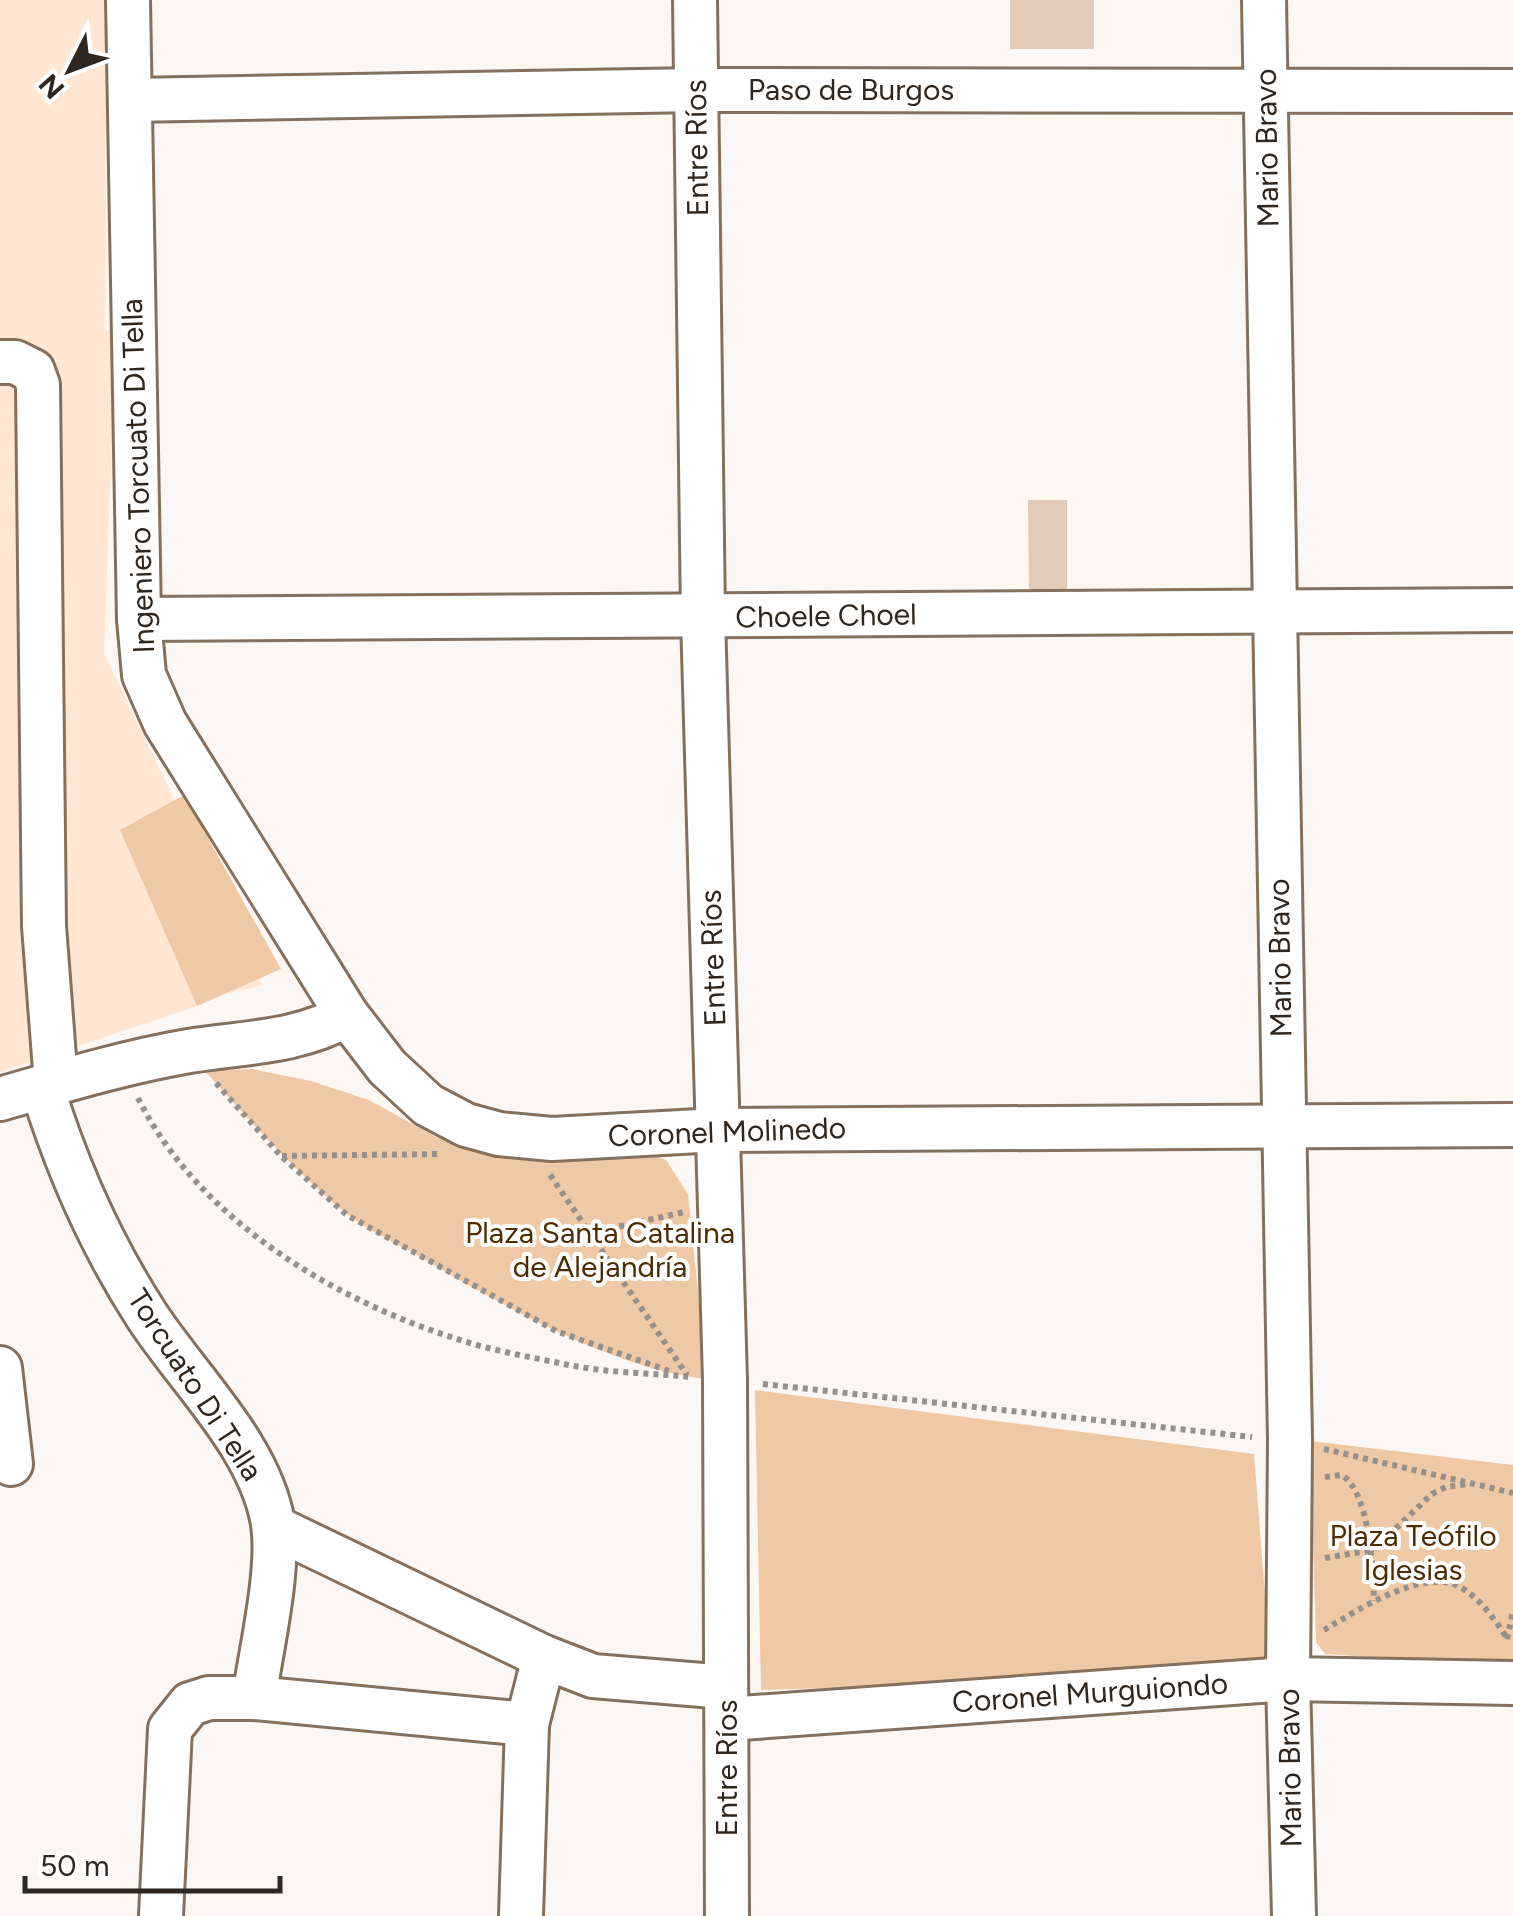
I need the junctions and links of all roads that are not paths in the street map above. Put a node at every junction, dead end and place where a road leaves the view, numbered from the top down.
1 (128, 0) edge
2 (695, 0) edge
3 (1264, 0) edge
4 (696, 90) junction
5 (1266, 90) junction
6 (1513, 90) edge
7 (130, 100) junction
8 (0, 362) edge
9 (1513, 610) edge
10 (1275, 612) junction
11 (703, 617) junction
12 (139, 619) junction
13 (347, 1015) junction
14 (48, 1085) junction
15 (0, 1099) edge
16 (1283, 1124) junction
17 (1513, 1125) edge
18 (718, 1130) junction
19 (0, 1368) edge
20 (11, 1464) dead end
21 (274, 1526) junction
22 (544, 1658) junction
23 (1288, 1665) junction
24 (1513, 1683) edge
25 (254, 1698) junction
26 (727, 1703) junction
27 (527, 1724) junction
28 (161, 1916) edge
29 (521, 1916) edge
30 (728, 1916) edge
31 (1294, 1916) edge

1 - 7 street, Ingeniero Torcuato Di Tella
2 - 4 street, Entre Ríos
3 - 5 street, Mario Bravo
4 - 5 street, Paso de Burgos
4 - 7 street, Paso de Burgos
4 - 11 street, Entre Ríos
5 - 6 street, Paso de Burgos
5 - 10 street, Mario Bravo
7 - 12 street, Ingeniero Torcuato Di Tella
8 - 14 street, Torcuato Di Tella
9 - 10 street, Choele Choel
10 - 11 street, Choele Choel
10 - 16 street, Mario Bravo
11 - 12 street, Choele Choel
11 - 18 street, Entre Ríos
12 - 13 street, Ingeniero Torcuato Di Tella
13 - 14 street
13 - 18 street, Coronel Molinedo
14 - 15 street
14 - 21 street, Torcuato Di Tella
16 - 17 street, Coronel Molinedo
16 - 18 street, Coronel Molinedo
16 - 23 street, Mario Bravo
18 - 26 street, Entre Ríos
19 - 20 street
21 - 22 street, Coronel Murguiondo
21 - 25 street, Torcuato Di Tella
22 - 26 street, Coronel Murguiondo
22 - 27 street
23 - 24 street, Coronel Murguiondo
23 - 26 street, Coronel Murguiondo
23 - 31 street, Mario Bravo
25 - 27 street
25 - 28 street
26 - 30 street, Entre Ríos
27 - 29 street

